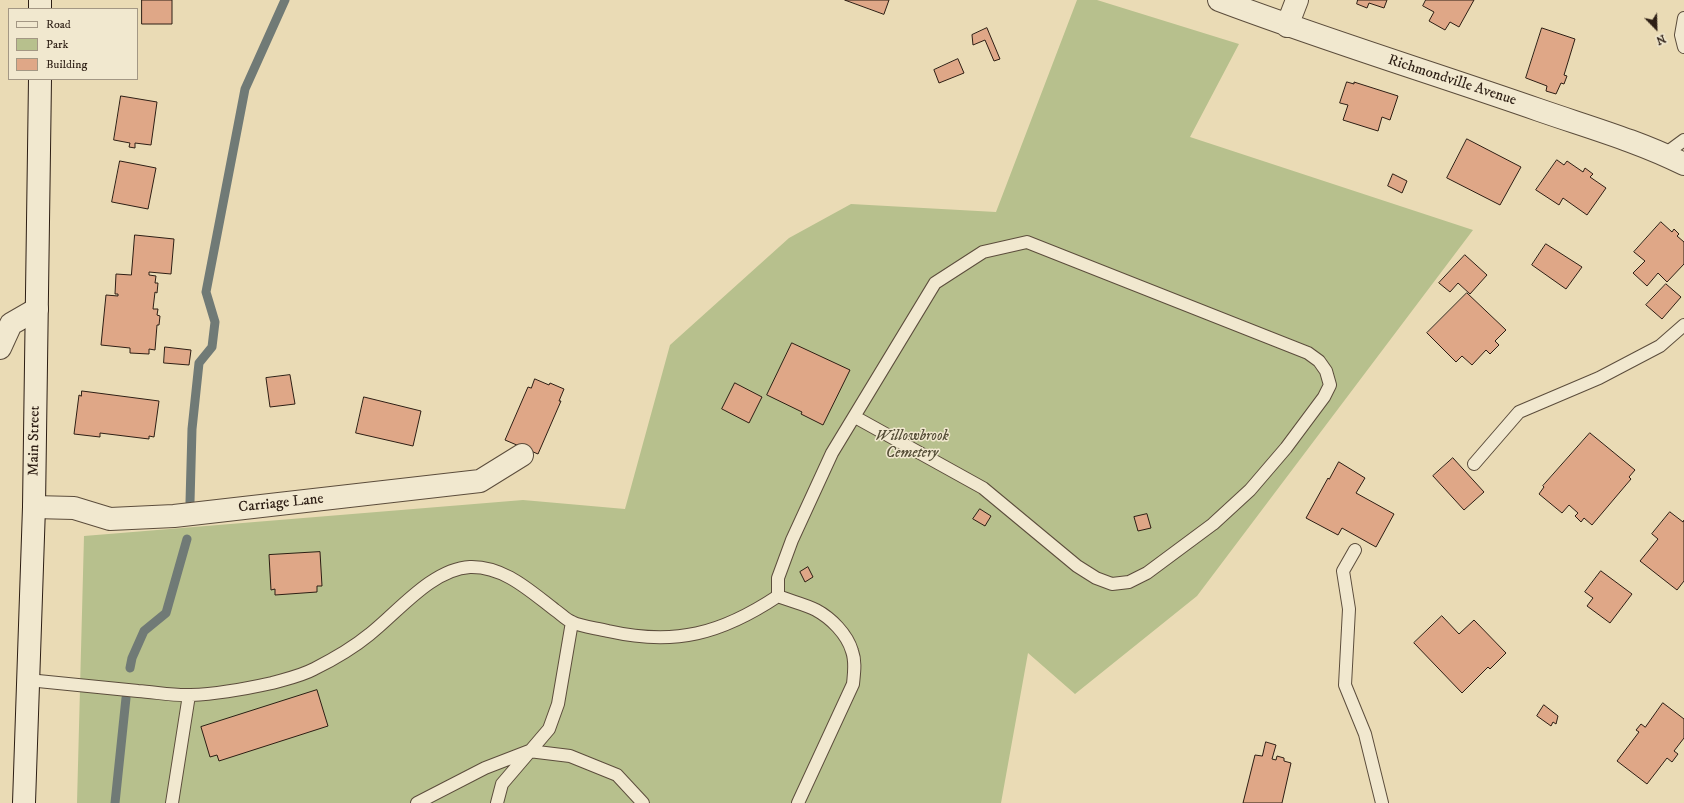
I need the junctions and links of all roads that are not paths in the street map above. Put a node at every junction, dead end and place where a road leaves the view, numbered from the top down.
1 (1219, 0) edge
2 (1297, 0) edge
3 (1684, 18) edge
4 (1287, 26) junction
5 (1684, 47) edge
6 (40, 80) edge
7 (1684, 140) edge
8 (1675, 159) edge
9 (37, 310) junction
10 (1684, 325) edge
11 (0, 348) edge
12 (855, 417) junction
13 (522, 455) dead end
14 (1474, 464) dead end
15 (34, 507) junction
16 (1356, 550) dead end
17 (778, 596) junction
18 (572, 622) junction
19 (28, 680) junction
20 (189, 696) junction
21 (529, 751) junction
22 (24, 803) edge
23 (172, 803) edge
24 (416, 803) edge
25 (497, 803) edge
26 (643, 803) edge
27 (798, 803) edge
28 (1382, 803) edge

1 - 4 street, Richmondville Avenue
2 - 4 street
3 - 5 lane
4 - 8 street, Richmondville Avenue
6 - 9 street, Main Street
7 - 8 lane
9 - 11 street
9 - 15 street, Main Street
10 - 14 lane
12 - 12 lane
12 - 17 lane
13 - 15 street, Carriage Lane
15 - 19 street, Main Street
16 - 28 lane
17 - 18 lane
17 - 27 lane
18 - 20 lane
18 - 21 lane
19 - 20 lane
19 - 22 street, Main Street
20 - 23 lane
21 - 24 lane
21 - 25 lane
21 - 26 lane

